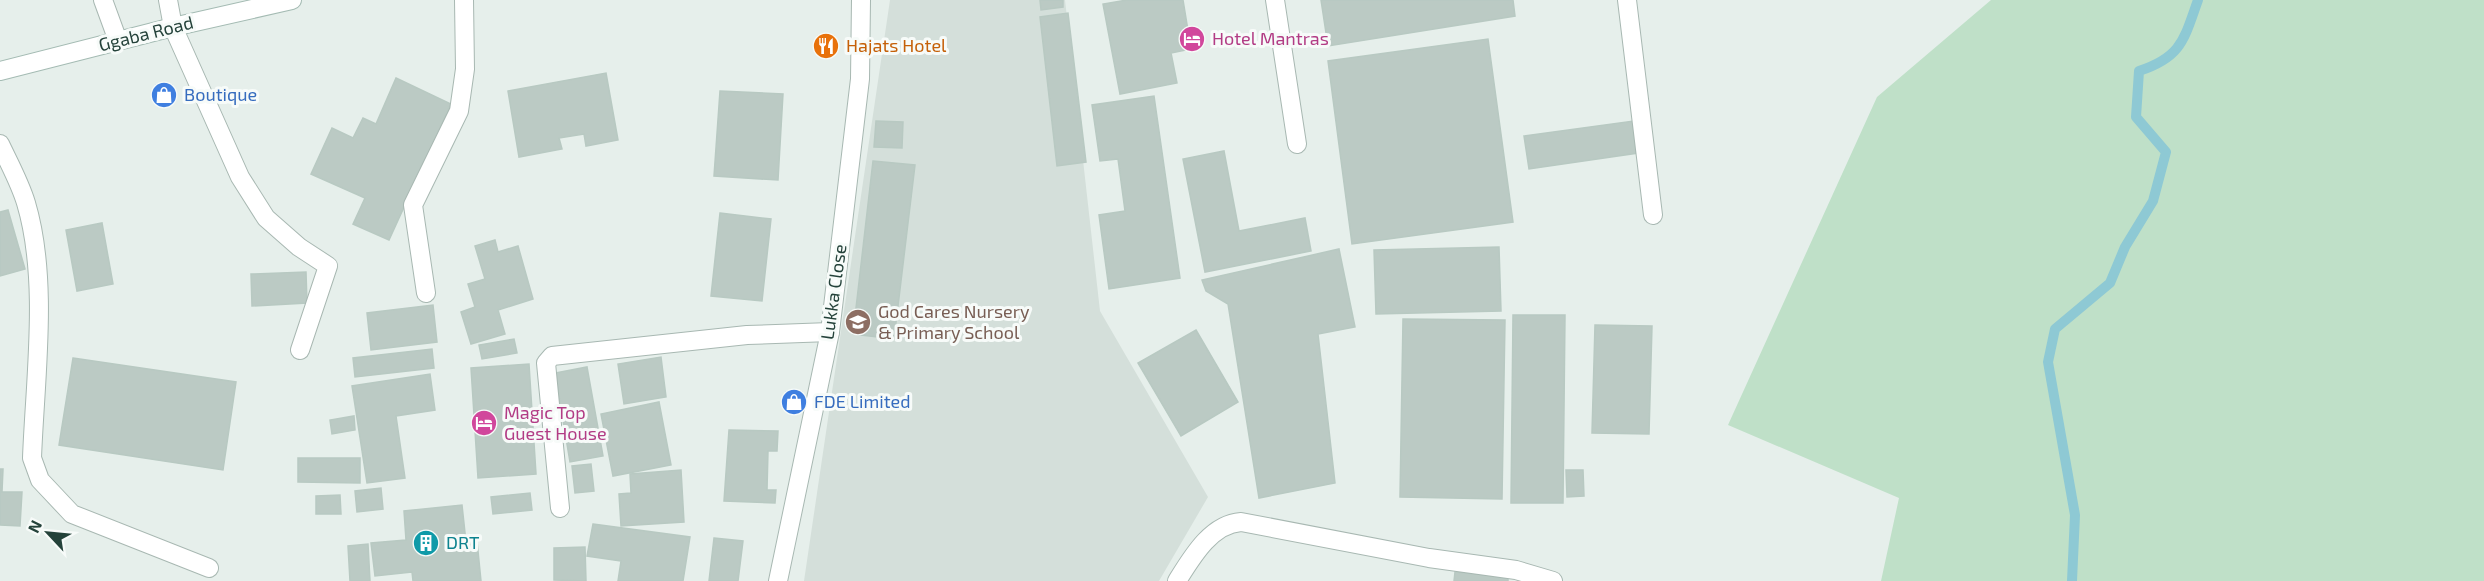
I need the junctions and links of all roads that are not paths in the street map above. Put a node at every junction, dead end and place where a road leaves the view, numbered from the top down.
1 (103, 0) edge
2 (168, 0) edge
3 (292, 0) edge
4 (464, 0) edge
5 (861, 0) edge
6 (1275, 0) edge
7 (1627, 0) edge
8 (173, 27) junction
9 (118, 41) junction
10 (0, 71) edge
11 (0, 144) edge
12 (1297, 144) dead end
13 (1653, 215) dead end
14 (426, 293) dead end
15 (830, 332) junction
16 (300, 350) dead end
17 (560, 508) dead end
18 (209, 568) dead end
19 (778, 581) edge
20 (1177, 581) edge
21 (1553, 581) edge

1 - 9 street
2 - 8 street
3 - 8 street, Ggaba Road
4 - 14 street
5 - 15 street, Lukka Close
6 - 12 street
7 - 13 street
8 - 9 street, Ggaba Road
8 - 16 street
9 - 10 street, Ggaba Road
11 - 18 street
15 - 17 street
15 - 19 street, Lukka Close
20 - 21 street

